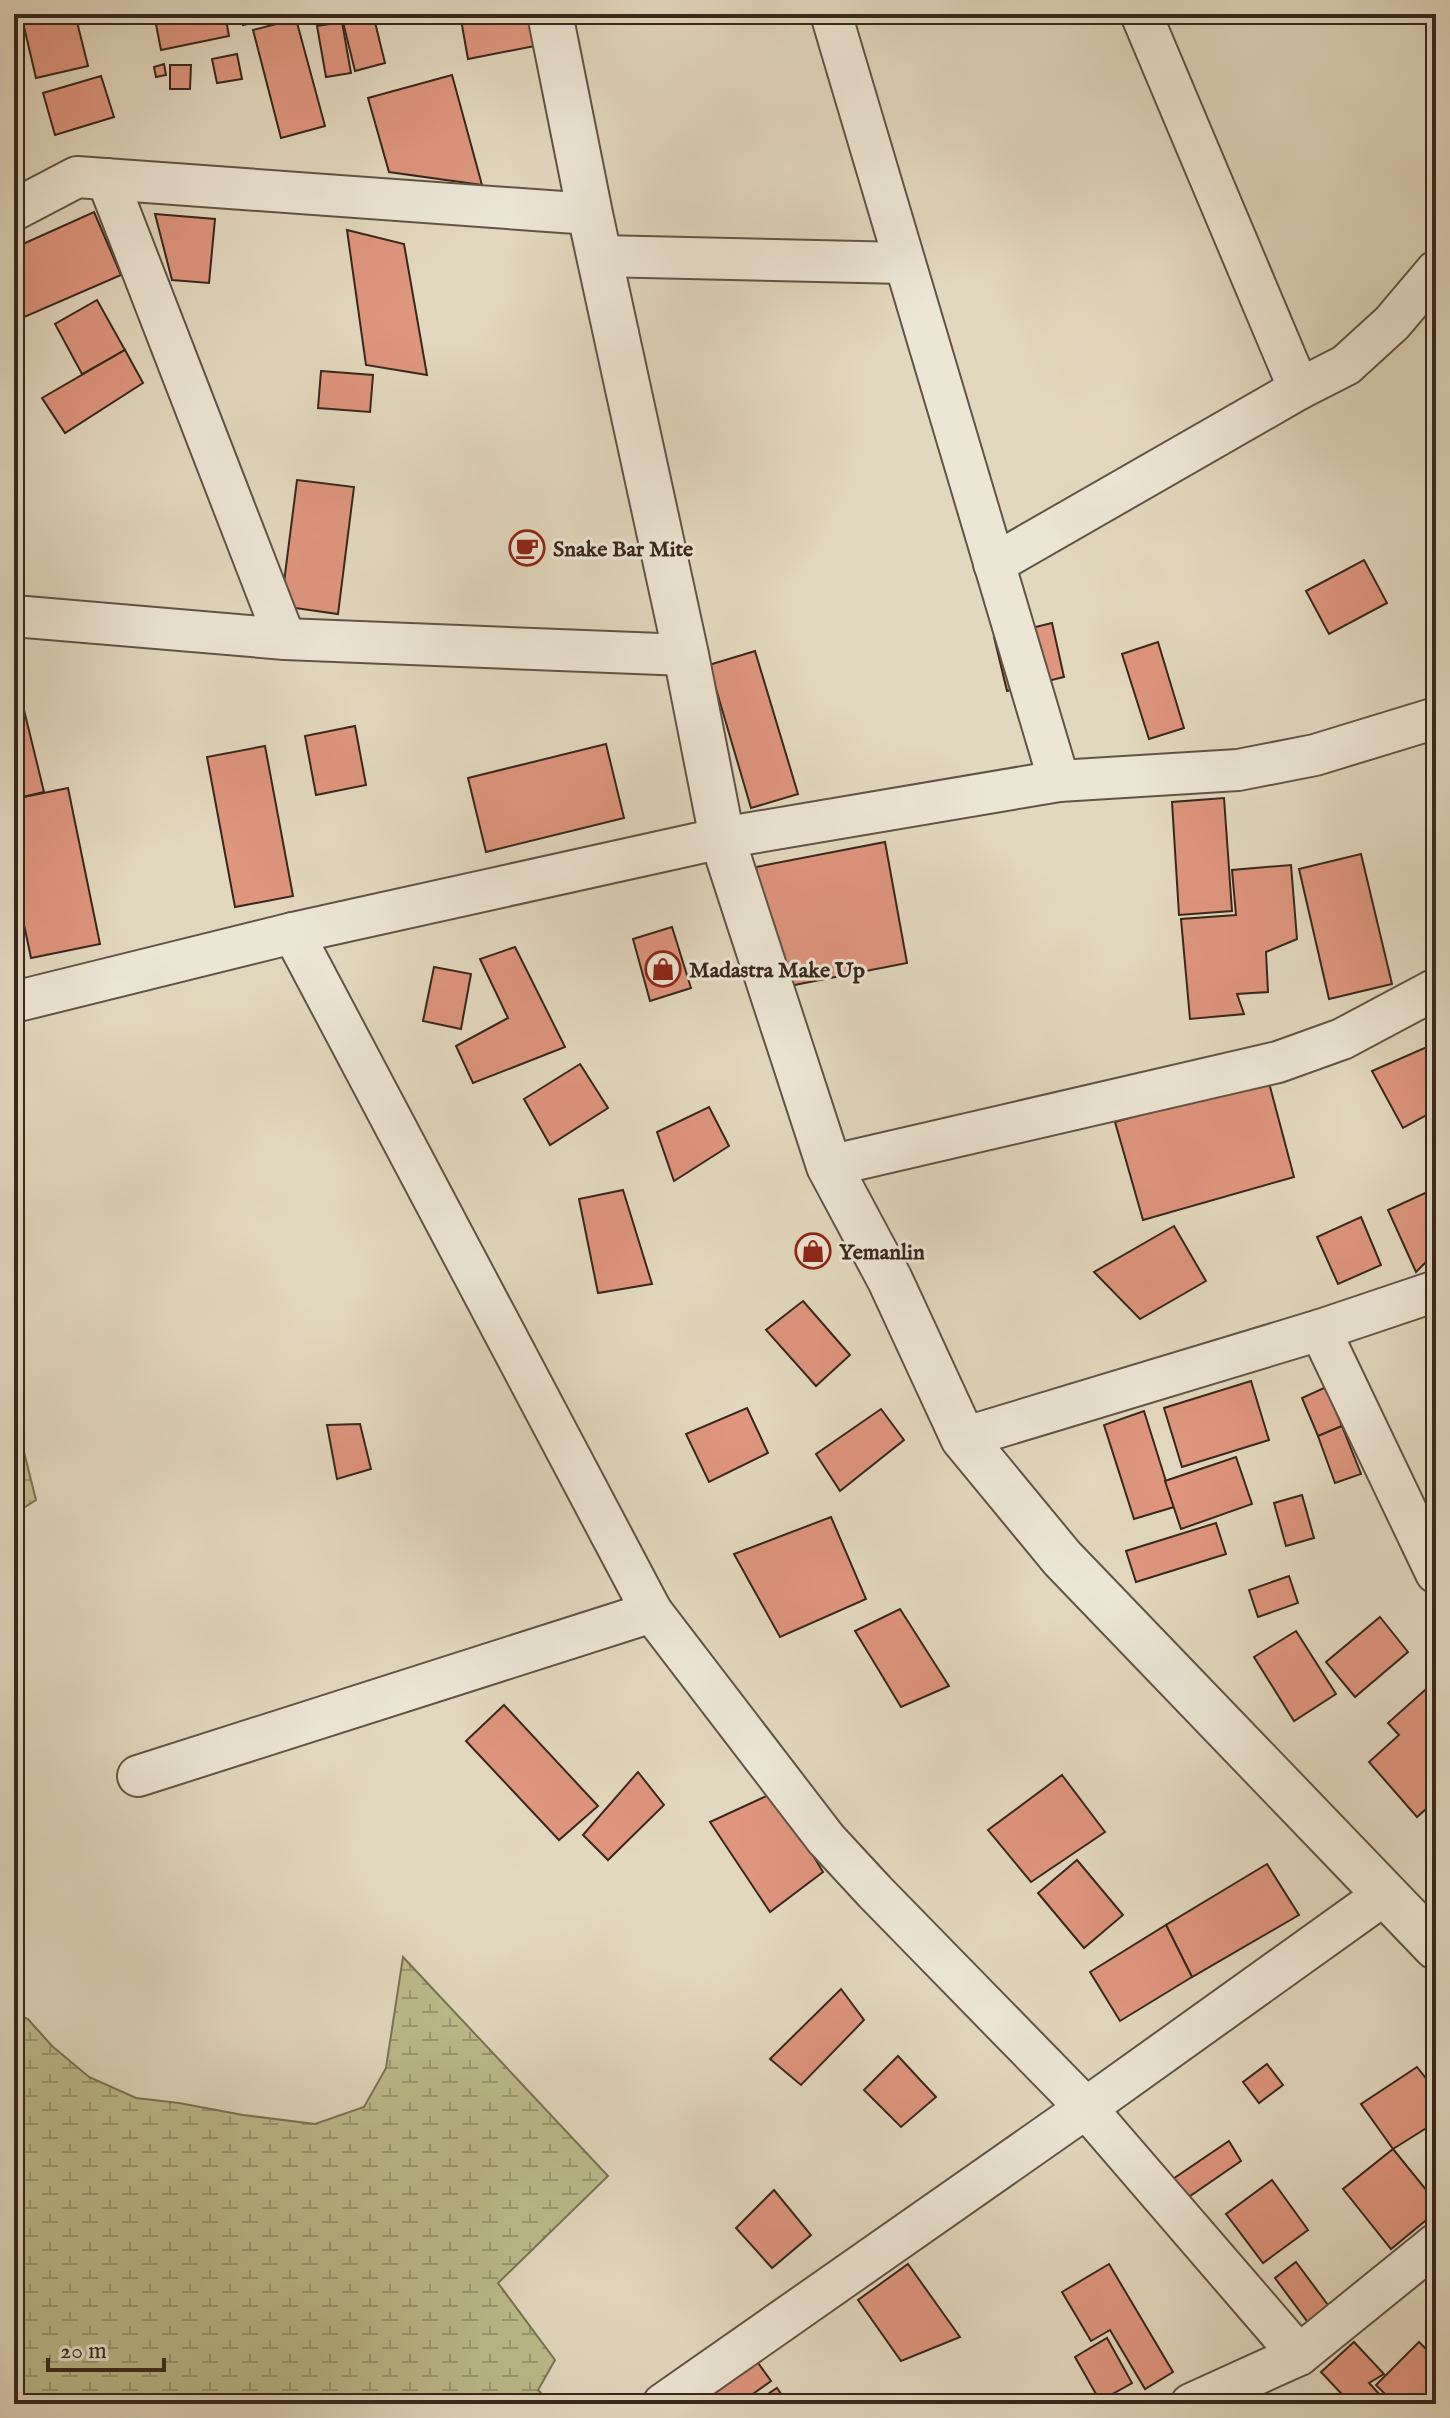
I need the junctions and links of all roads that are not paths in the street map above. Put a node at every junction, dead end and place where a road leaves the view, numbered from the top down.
1 (550, 14) edge
2 (831, 14) edge
3 (1141, 14) edge
4 (107, 179) junction
5 (14, 210) edge
6 (590, 214) junction
7 (600, 256) junction
8 (904, 263) junction
9 (1436, 271) edge
10 (1299, 389) junction
11 (994, 564) junction
12 (14, 616) edge
13 (285, 639) junction
14 (686, 655) junction
15 (1436, 718) edge
16 (1059, 781) junction
17 (722, 838) junction
18 (293, 933) junction
19 (1436, 989) edge
20 (14, 1002) edge
21 (829, 1166) junction
22 (1436, 1291) edge
23 (1320, 1330) junction
24 (963, 1438) junction
25 (1436, 1573) edge
26 (652, 1612) junction
27 (138, 1776) dead end
28 (1385, 1894) junction
29 (1436, 1947) edge
30 (1086, 2108) junction
31 (1436, 2244) edge
32 (1299, 2355) junction
33 (663, 2404) edge
34 (1191, 2404) edge

1 - 6 street
2 - 8 street
3 - 10 street
4 - 5 street
4 - 6 street
4 - 13 street
6 - 7 street
7 - 8 street
7 - 14 street
8 - 11 street
9 - 10 street
10 - 11 street
11 - 16 street
12 - 13 street
13 - 14 street
14 - 17 street
15 - 16 street
16 - 17 street
17 - 18 street
17 - 21 street
18 - 20 street
18 - 26 street
19 - 21 street
21 - 24 street
22 - 23 street
23 - 24 street
23 - 25 street
24 - 28 street
26 - 27 street
26 - 30 street
28 - 29 street
28 - 30 street
30 - 32 street
30 - 33 street
31 - 32 street
32 - 34 street

